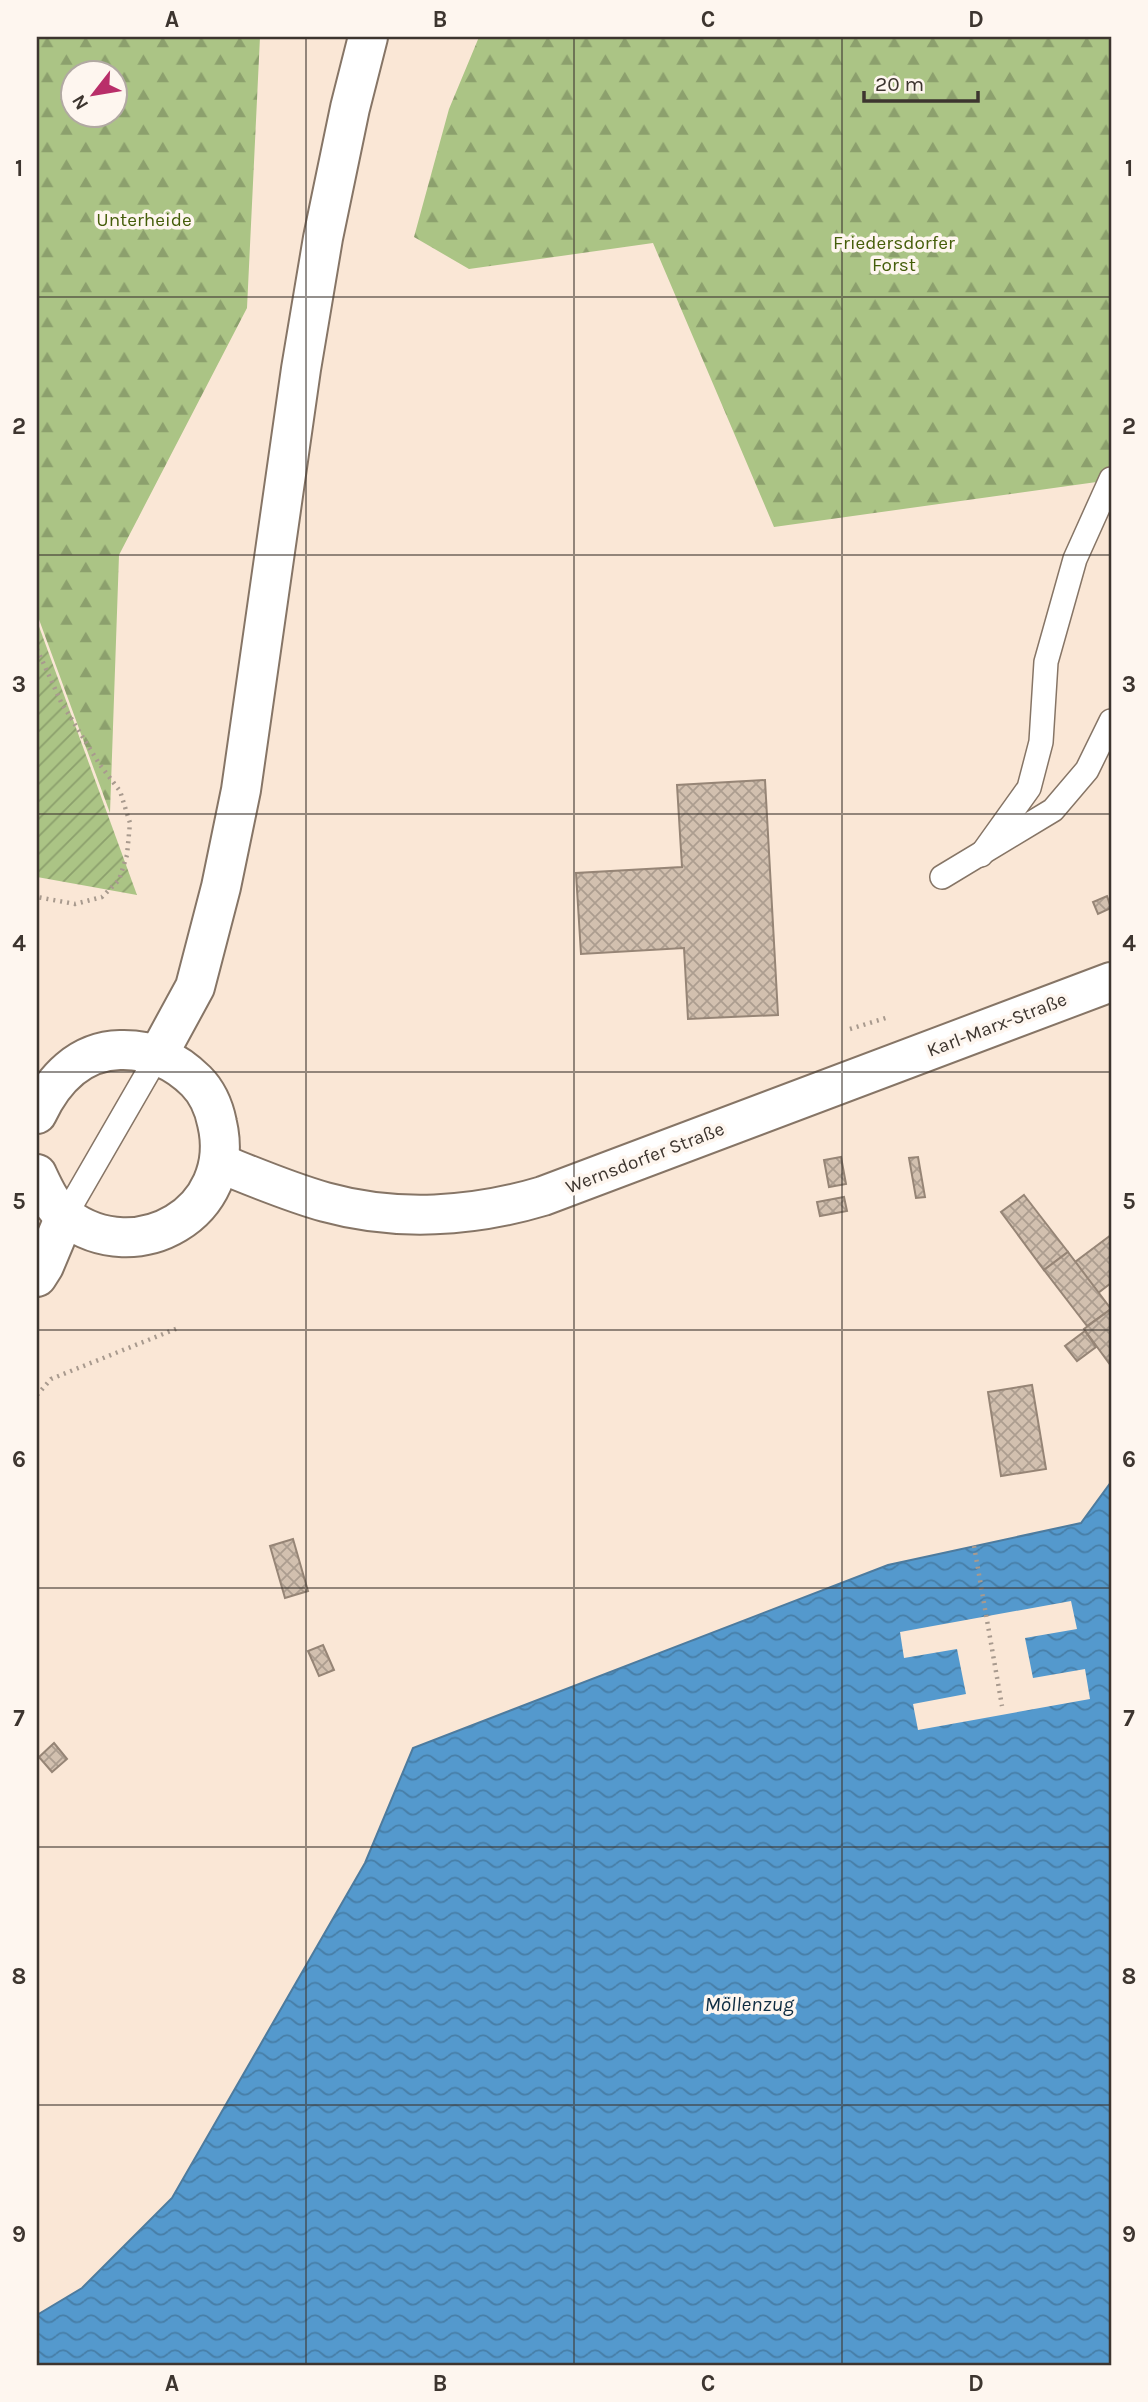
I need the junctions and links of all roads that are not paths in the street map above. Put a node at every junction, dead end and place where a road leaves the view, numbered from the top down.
1 (368, 37) edge
2 (1111, 479) edge
3 (1111, 721) edge
4 (981, 855) junction
5 (943, 877) dead end
6 (1111, 982) edge
7 (158, 1055) junction
8 (882, 1068) joint
9 (37, 1114) edge
10 (219, 1163) junction
11 (37, 1174) edge
12 (65, 1216) junction
13 (37, 1277) edge

1 - 7 main road
2 - 4 lane
3 - 4 lane
4 - 5 lane
6 - 8 main road, Karl-Marx-Straße
7 - 9 main road
7 - 10 main road
7 - 12 lane
8 - 10 main road, Wernsdorfer Straße
10 - 12 main road
11 - 12 main road
12 - 13 main road

